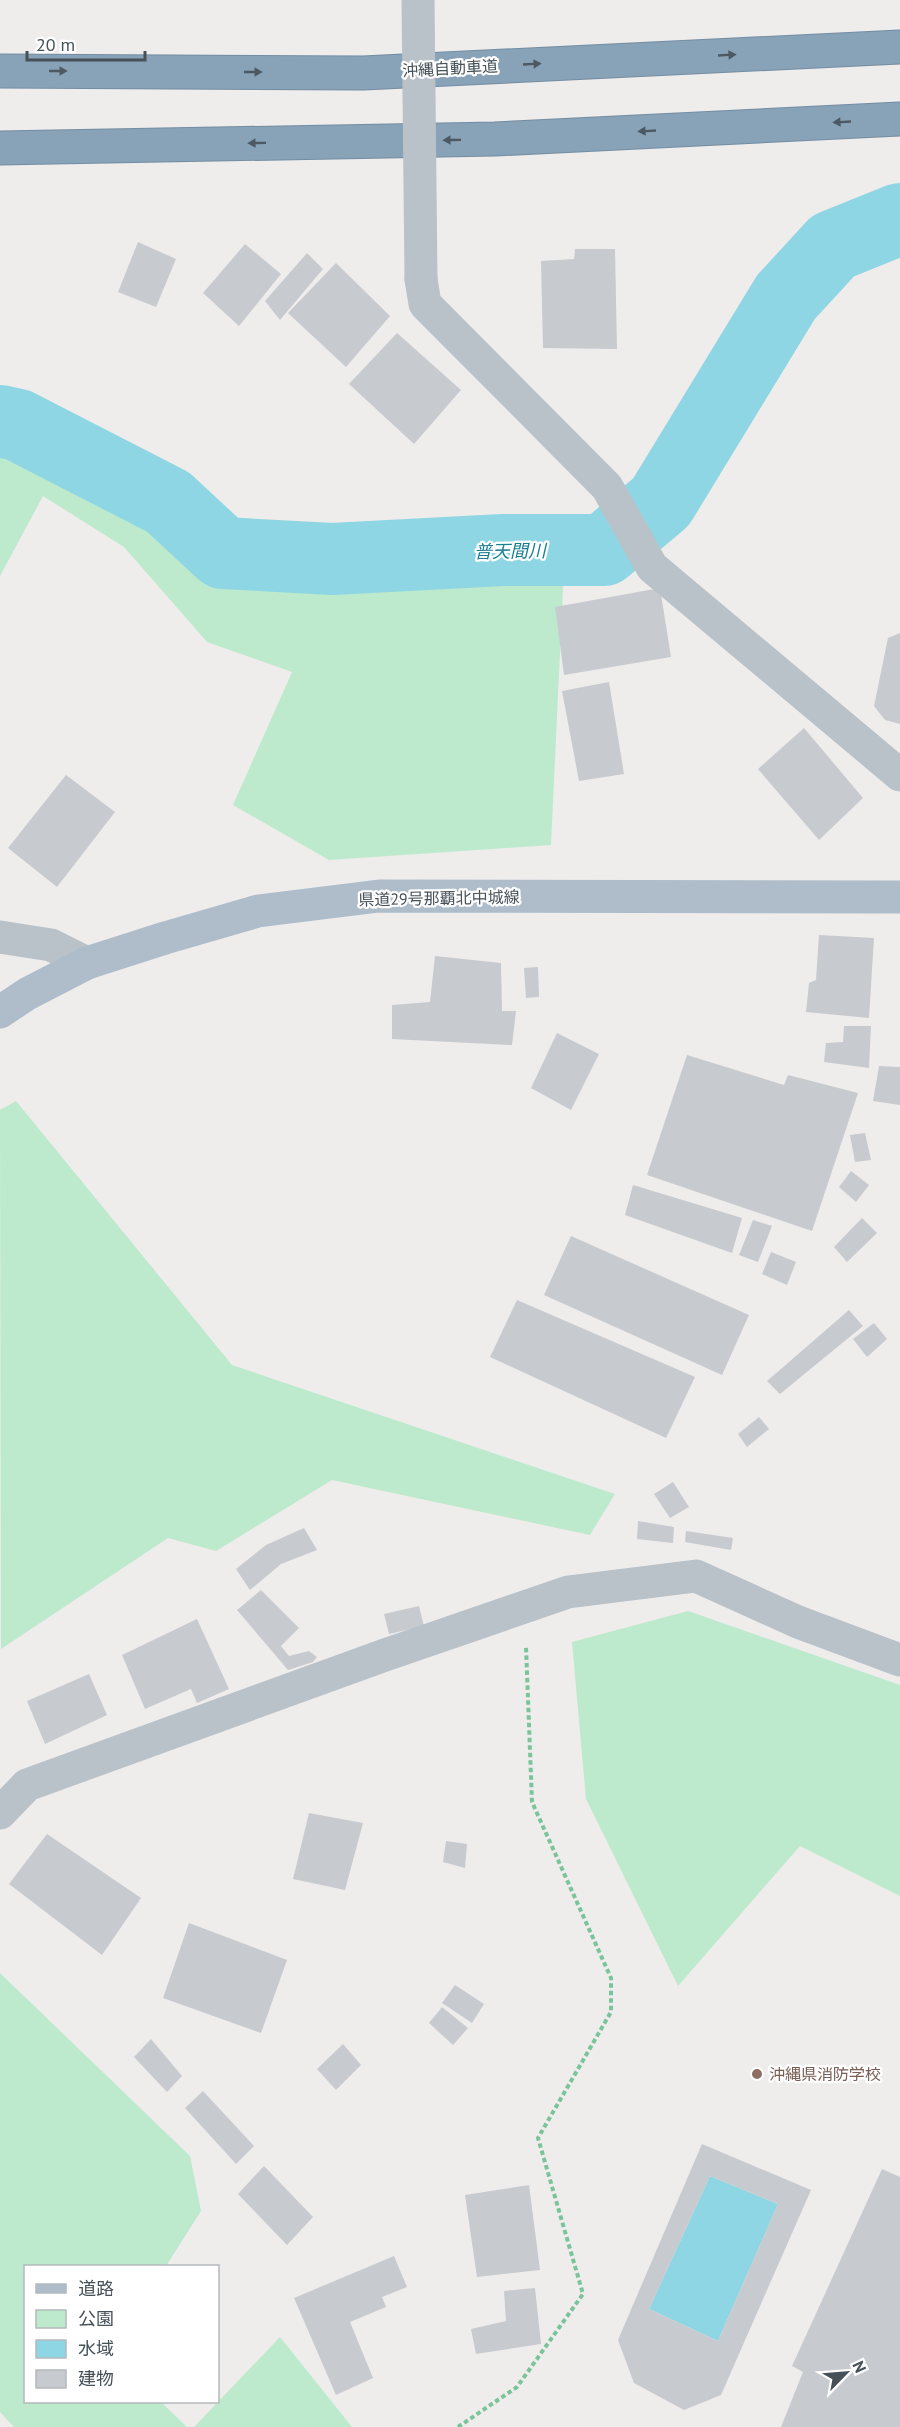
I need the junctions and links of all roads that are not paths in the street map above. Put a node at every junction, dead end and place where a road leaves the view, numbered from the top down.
1 (417, 0) edge
2 (900, 47) edge
3 (0, 71) edge
4 (900, 119) edge
5 (0, 148) edge
6 (900, 775) edge
7 (900, 897) edge
8 (0, 937) edge
9 (87, 963) junction
10 (0, 1012) edge
11 (900, 1660) edge
12 (0, 1813) edge

1 - 6 street, bridge
3 -> 2 highway, 沖縄自動車道
4 -> 5 highway
7 - 9 main road, 県道29号那覇北中城線
8 - 9 street
9 - 10 main road, 県道29号那覇北中城線
11 - 12 street

